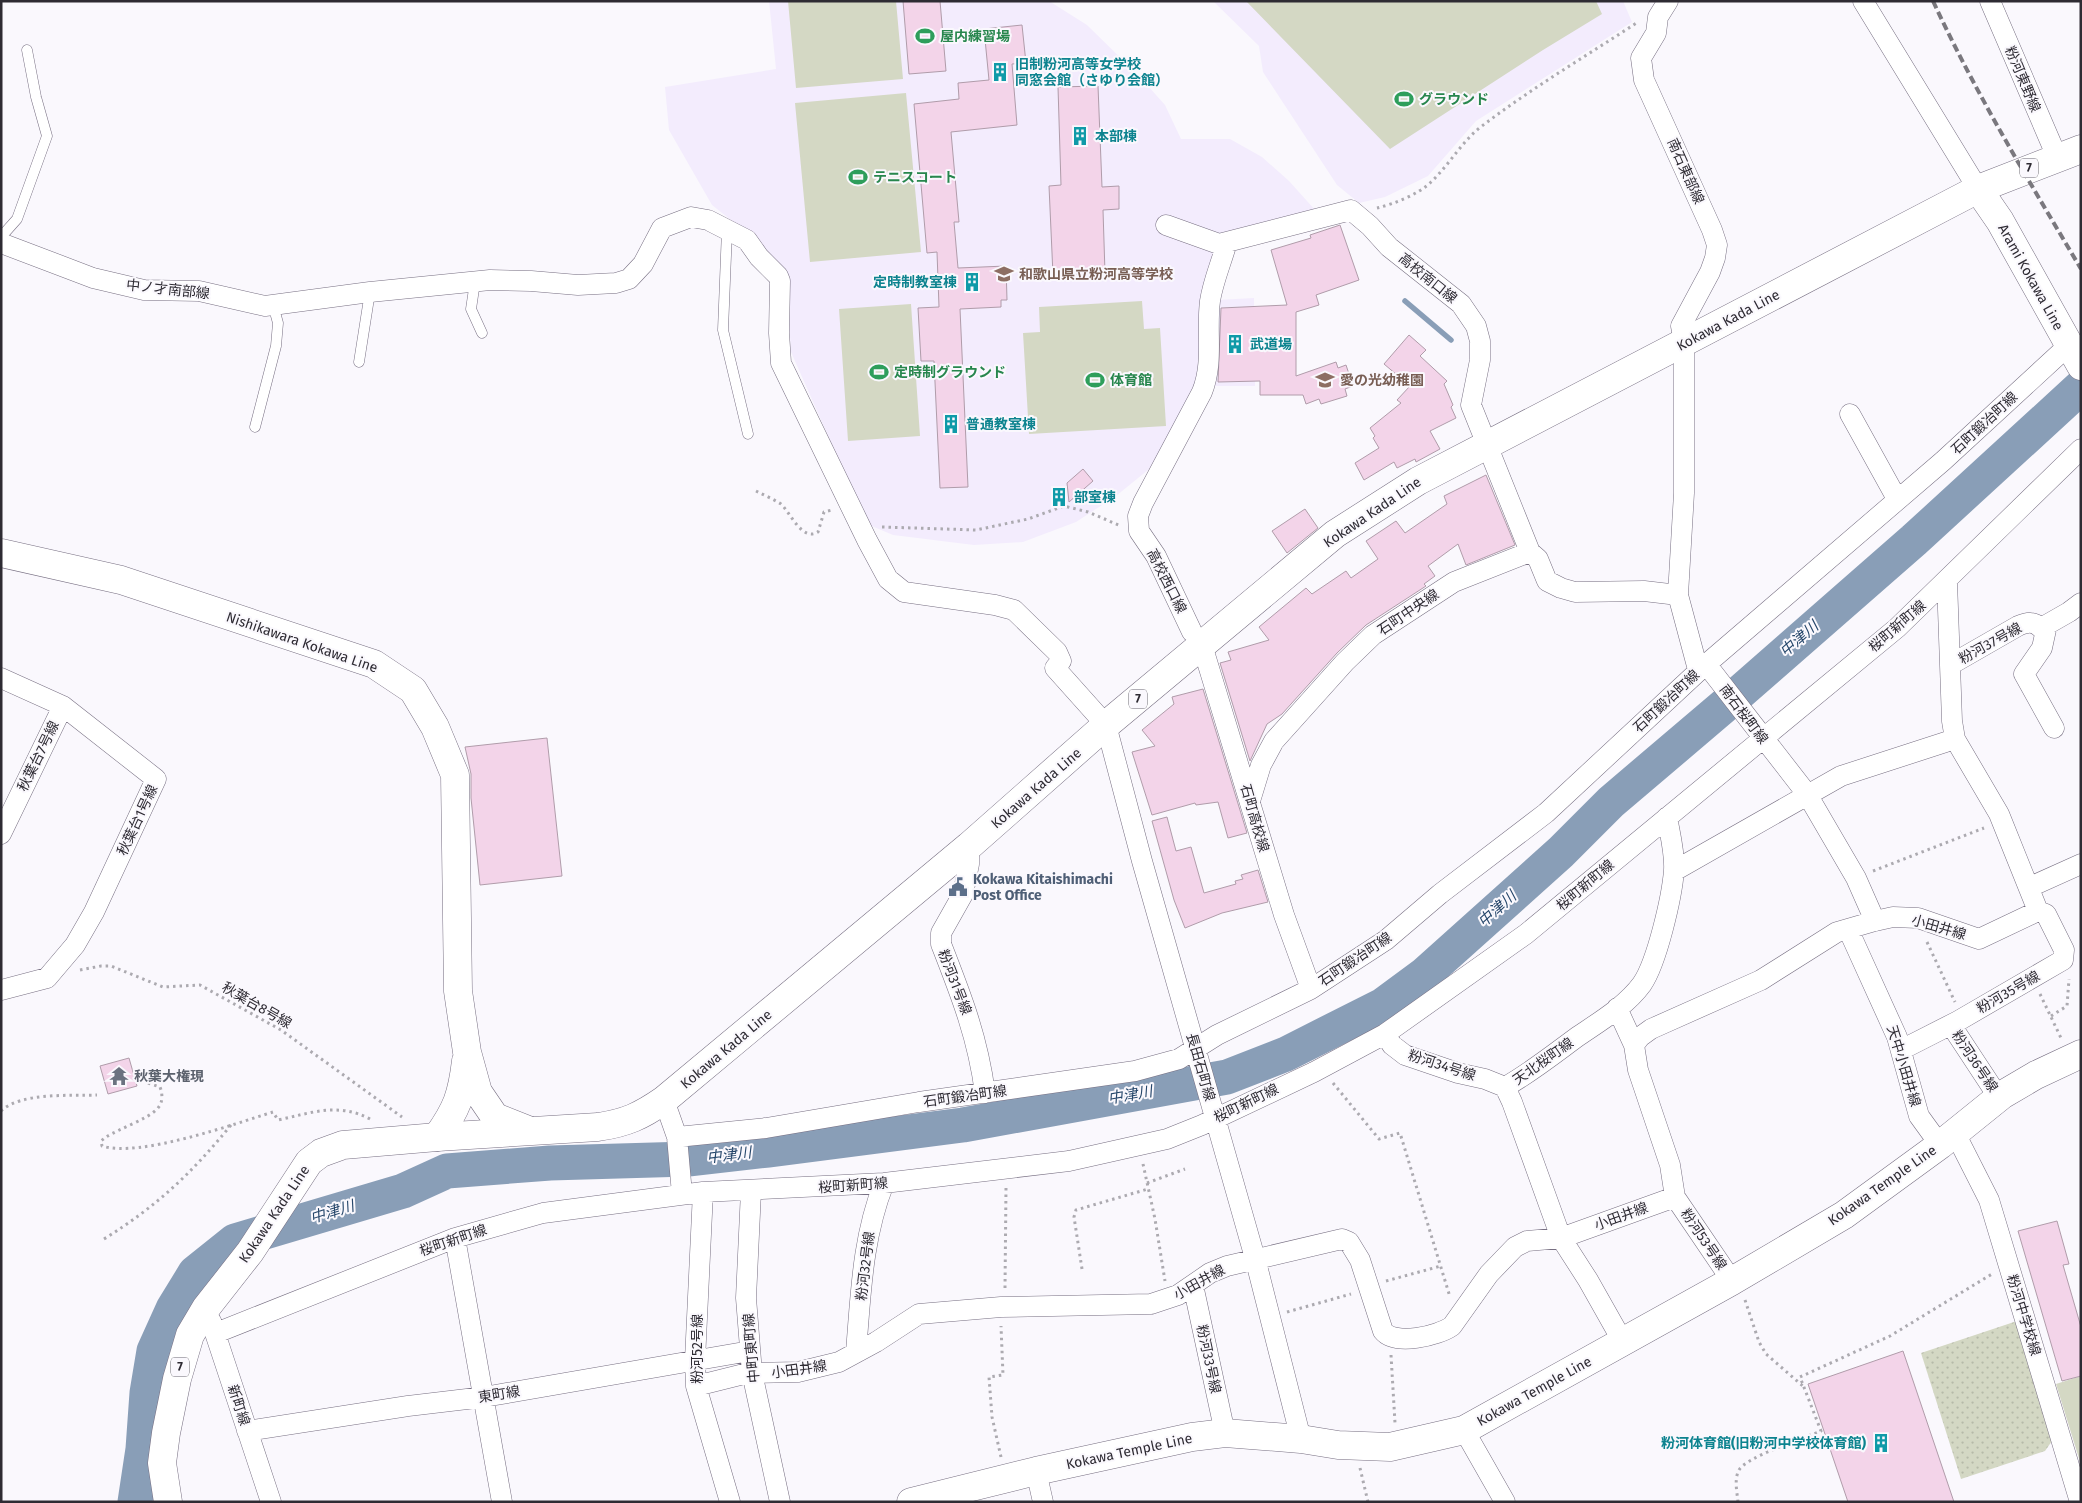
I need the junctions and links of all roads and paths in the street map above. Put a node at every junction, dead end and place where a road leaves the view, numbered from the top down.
1 (1863, 1) edge
2 (1990, 1) edge
3 (1657, 8) edge
4 (27, 50) dead end
5 (2069, 153) edge
6 (1978, 189) junction
7 (1351, 210) junction
8 (1166, 225) dead end
9 (727, 230) junction
10 (1, 237) edge
11 (1227, 242) junction
12 (1, 243) edge
13 (474, 282) junction
14 (370, 292) junction
15 (273, 305) junction
16 (482, 333) dead end
17 (1684, 342) junction
18 (2074, 354) edge
19 (359, 362) dead end
20 (1850, 414) dead end
21 (255, 427) dead end
22 (748, 434) dead end
23 (1486, 445) junction
24 (2081, 450) edge
25 (756, 491) dead end
26 (1897, 499) junction
27 (857, 519) junction
28 (1141, 534) junction
29 (1530, 552) junction
30 (1, 553) edge
31 (1947, 581) junction
32 (1678, 595) junction
33 (2081, 603) edge
34 (2047, 625) junction
35 (1197, 639) junction
36 (1950, 665) junction
37 (1707, 668) junction
38 (1, 678) edge
39 (63, 706) junction
40 (1106, 725) junction
41 (2054, 728) dead end
42 (1759, 734) junction
43 (1955, 739) junction
44 (1807, 794) junction
45 (1250, 801) junction
46 (1667, 817) junction
47 (2002, 821) junction
48 (1, 834) edge
49 (969, 846) junction
50 (2081, 864) edge
51 (1674, 871) junction
52 (1856, 878) junction
53 (2030, 887) junction
54 (2038, 910) junction
55 (1875, 921) junction
56 (1928, 921) junction
57 (1848, 929) junction
58 (2062, 960) junction
59 (48, 978) junction
60 (2032, 978) junction
61 (1311, 988) junction
62 (1, 990) edge
63 (1617, 1008) junction
64 (2051, 1016) junction
65 (1956, 1022) junction
66 (1385, 1034) junction
67 (1634, 1045) junction
68 (1901, 1050) junction
69 (467, 1052) junction
70 (1197, 1055) junction
71 (2076, 1056) edge
72 (1320, 1068) junction
73 (148, 1083) dead end
74 (1505, 1087) junction
75 (985, 1093) junction
76 (98, 1095) dead end
77 (1999, 1098) junction
78 (664, 1100) junction
79 (1214, 1110) junction
80 (1, 1111) edge
81 (378, 1123) dead end
82 (232, 1124) junction
83 (528, 1130) junction
84 (434, 1137) junction
85 (677, 1137) junction
86 (1947, 1139) junction
87 (1139, 1146) junction
88 (1185, 1169) dead end
89 (884, 1183) junction
90 (1147, 1183) junction
91 (681, 1188) junction
92 (1148, 1189) junction
93 (751, 1191) junction
94 (703, 1192) junction
95 (1675, 1197) junction
96 (455, 1238) junction
97 (1561, 1238) junction
98 (104, 1239) dead end
99 (1255, 1258) junction
100 (2008, 1264) junction
101 (1441, 1266) junction
102 (1082, 1269) dead end
103 (1734, 1280) junction
104 (1193, 1285) junction
105 (1369, 1287) junction
106 (1168, 1299) junction
107 (206, 1308) junction
108 (1270, 1317) junction
109 (1457, 1319) junction
110 (216, 1333) junction
111 (1390, 1337) junction
112 (1623, 1342) junction
113 (750, 1351) junction
114 (856, 1352) junction
115 (694, 1360) junction
116 (750, 1373) junction
117 (696, 1386) junction
118 (1804, 1387) junction
119 (484, 1397) junction
120 (1464, 1430) junction
121 (247, 1431) junction
122 (1225, 1433) junction
123 (1300, 1439) junction
124 (1354, 1446) junction
125 (1396, 1446) junction
126 (1036, 1471) junction
127 (168, 1502) edge
128 (271, 1502) edge
129 (502, 1502) edge
130 (730, 1502) edge
131 (780, 1502) edge
132 (911, 1502) edge
133 (1043, 1502) edge
134 (1368, 1502) edge
135 (1505, 1502) edge
136 (1738, 1502) edge
137 (2080, 1502) edge

1 - 6 street
2 - 5 street, 粉河東野線
3 - 7 path
3 - 17 street, 南石東部線
4 - 10 lane
5 - 6 main road, Kokawa Kada Line / 7
6 - 17 main road, Kokawa Kada Line / 7
6 - 18 main road, Arami Kokawa Line
7 - 11 street
7 - 23 street, 高校南口線
8 - 11 street
9 - 13 street, 中ノ才南部線
9 - 22 lane
9 - 27 street, 中ノ才南部線
11 - 28 street
12 - 15 street, 中ノ才南部線
13 - 14 street, 中ノ才南部線
13 - 16 lane
14 - 15 street, 中ノ才南部線
14 - 19 lane
15 - 21 lane
17 - 23 main road, Kokawa Kada Line / 7
17 - 32 street, 南石桜町線
18 - 26 street, 石町鍛冶町線
20 - 26 street
23 - 29 street
23 - 35 main road, Kokawa Kada Line / 7
24 - 31 street, 桜町新町線
25 - 27 path
26 - 37 street, 石町鍛冶町線
27 - 28 path
27 - 40 street, 中ノ才南部線
28 - 35 street, 高校西口線
29 - 32 street
29 - 45 street, 石町中央線
30 - 69 main road, Nishikawara Kokawa Line
31 - 36 street
31 - 42 street, 桜町新町線
32 - 37 street, 南石桜町線
33 - 34 street
34 - 36 street, 粉河37号線
34 - 41 street
35 - 40 main road, Kokawa Kada Line / 7
35 - 45 street, 石町高校線
36 - 43 street
37 - 42 street, 南石桜町線
37 - 61 street, 石町鍛冶町線
38 - 39 street, 秋葉台1号線
39 - 48 street, 秋葉台7号線
39 - 59 street, 秋葉台1号線
40 - 49 main road, Kokawa Kada Line / 7
40 - 70 street, 長田石町線
42 - 44 street, 南石桜町線
42 - 46 street, 桜町新町線
43 - 44 street
43 - 47 street
44 - 51 street
44 - 52 street, 南石桜町線
45 - 61 street, 石町高校線
46 - 51 street, 天北桜町線
46 - 66 street, 桜町新町線
47 - 52 path
47 - 53 street
49 - 75 street, 粉河31号線
49 - 78 main road, Kokawa Kada Line / 7
50 - 53 street
51 - 63 street, 天北桜町線
52 - 55 street, 南石桜町線
53 - 54 street
54 - 56 street, 小田井線
54 - 58 street
55 - 56 street, 小田井線
55 - 57 street, 小田井線
56 - 65 path
57 - 67 street, 小田井線
57 - 68 street, 天中小田井線
58 - 60 street, 粉河35号線
58 - 64 path
59 - 62 street
59 - 84 path, 秋葉台8号線
60 - 64 path
60 - 65 street, 粉河35号線
61 - 70 street, 石町鍛冶町線
63 - 67 street
63 - 74 street, 天北桜町線
64 - 71 path
65 - 68 street, 粉河35号線
65 - 77 street, 粉河36号線
66 - 72 street, 桜町新町線
66 - 74 street, 粉河34号線
67 - 95 street
68 - 86 street, 天中小田井線
69 - 83 main road, Nishikawara Kokawa Line
69 - 84 main road, Nishikawara Kokawa Line
70 - 75 street, 石町鍛冶町線
70 - 79 street, 長田石町線
71 - 77 main road, Kokawa Temple Line
72 - 79 street, 桜町新町線
72 - 101 path
73 - 82 path
74 - 97 street, 天北桜町線
75 - 85 street, 石町鍛冶町線
76 - 80 path
77 - 86 main road, Kokawa Temple Line
78 - 83 main road, Kokawa Kada Line / 7
78 - 85 street
79 - 87 street, 桜町新町線
79 - 99 street, 長田石町線
81 - 82 path
82 - 98 path
83 - 84 main road, Kokawa Kada Line / 7
84 - 107 main road, Kokawa Kada Line / 7
85 - 91 street
86 - 100 street, 粉河中学校線
86 - 103 main road, Kokawa Temple Line
87 - 89 street, 桜町新町線
87 - 90 path
88 - 90 path
89 - 93 street, 桜町新町線
89 - 114 street, 粉河32号線
90 - 92 path
91 - 94 street, 桜町新町線
91 - 96 street, 桜町新町線
92 - 102 path
92 - 106 path
93 - 94 street, 桜町新町線
93 - 113 street, 中町東町線
94 - 115 street, 粉河52号線
95 - 97 street, 小田井線
95 - 103 street, 粉河53号線
96 - 110 street, 桜町新町線
96 - 119 street
97 - 109 street, 小田井線
97 - 112 street, 天北桜町線
99 - 104 street, 小田井線
99 - 105 street, 小田井線
99 - 108 street, 長田石町線
100 - 118 path
100 - 137 street, 粉河中学校線
101 - 105 path
101 - 109 path
103 - 112 main road, Kokawa Temple Line
103 - 118 path
104 - 106 street, 小田井線
104 - 122 street, 粉河33号線
105 - 108 path
105 - 111 street, 小田井線
106 - 114 street, 小田井線
107 - 110 street, 新町線
107 - 127 main road, Kokawa Kada Line / 7
108 - 123 street, 長田石町線
109 - 111 street, 小田井線
110 - 121 street, 新町線
111 - 125 path
112 - 120 main road, Kokawa Temple Line
113 - 115 street, 東町線
113 - 116 street, 中町東町線
114 - 116 street, 小田井線
115 - 117 street, 粉河52号線
115 - 119 street, 東町線
116 - 117 street, 小田井線
116 - 131 street, 中町東町線
117 - 130 street, 粉河52号線
118 - 136 path
119 - 121 street, 東町線
119 - 129 street
120 - 125 main road, Kokawa Temple Line
120 - 135 street
121 - 128 street, 新町線
122 - 123 main road, Kokawa Temple Line
122 - 126 main road, Kokawa Temple Line
123 - 124 main road, Kokawa Temple Line
124 - 125 main road, Kokawa Temple Line
124 - 134 path
126 - 132 main road, Kokawa Temple Line
126 - 133 street

